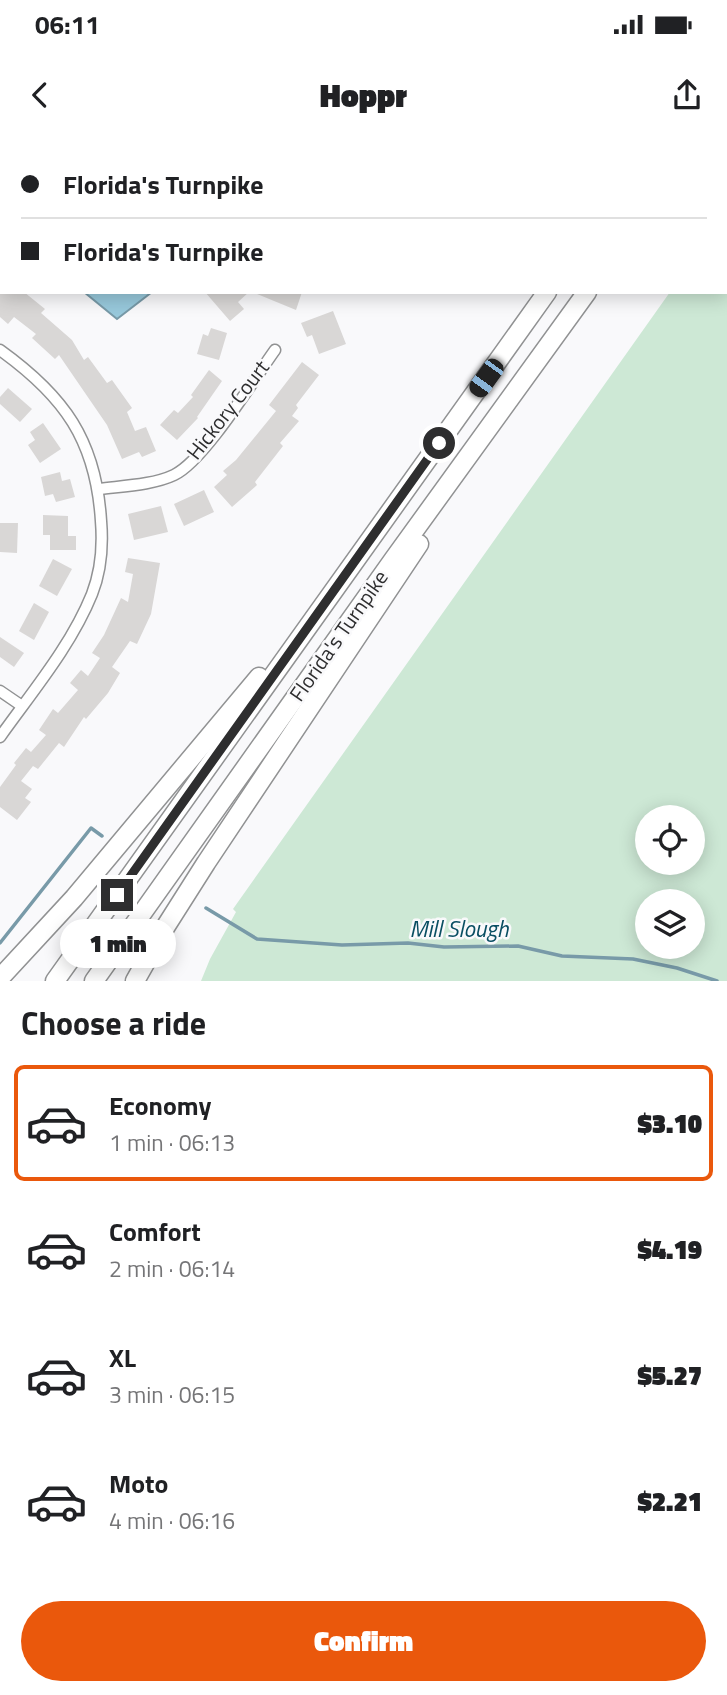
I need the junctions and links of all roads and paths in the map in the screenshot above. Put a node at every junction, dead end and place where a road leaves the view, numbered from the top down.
1 (546, 294) edge
2 (586, 294) edge
3 (559, 330) junction
4 (0, 350) edge
5 (275, 350) dead end
6 (99, 489) junction
7 (316, 615) junction
8 (0, 691) edge
9 (22, 706) junction
10 (0, 737) edge
11 (0, 978) edge
12 (55, 981) edge
13 (94, 981) edge
14 (135, 981) edge

1 - 7 highway, Florida's Turnpike
2 - 3 highway, Florida's Turnpike
3 - 13 highway, Florida's Turnpike
3 - 14 highway
4 - 6 street
5 - 6 street, Hickory Court
6 - 9 street
7 - 11 highway
7 - 12 highway, Florida's Turnpike
8 - 9 street
9 - 10 street

